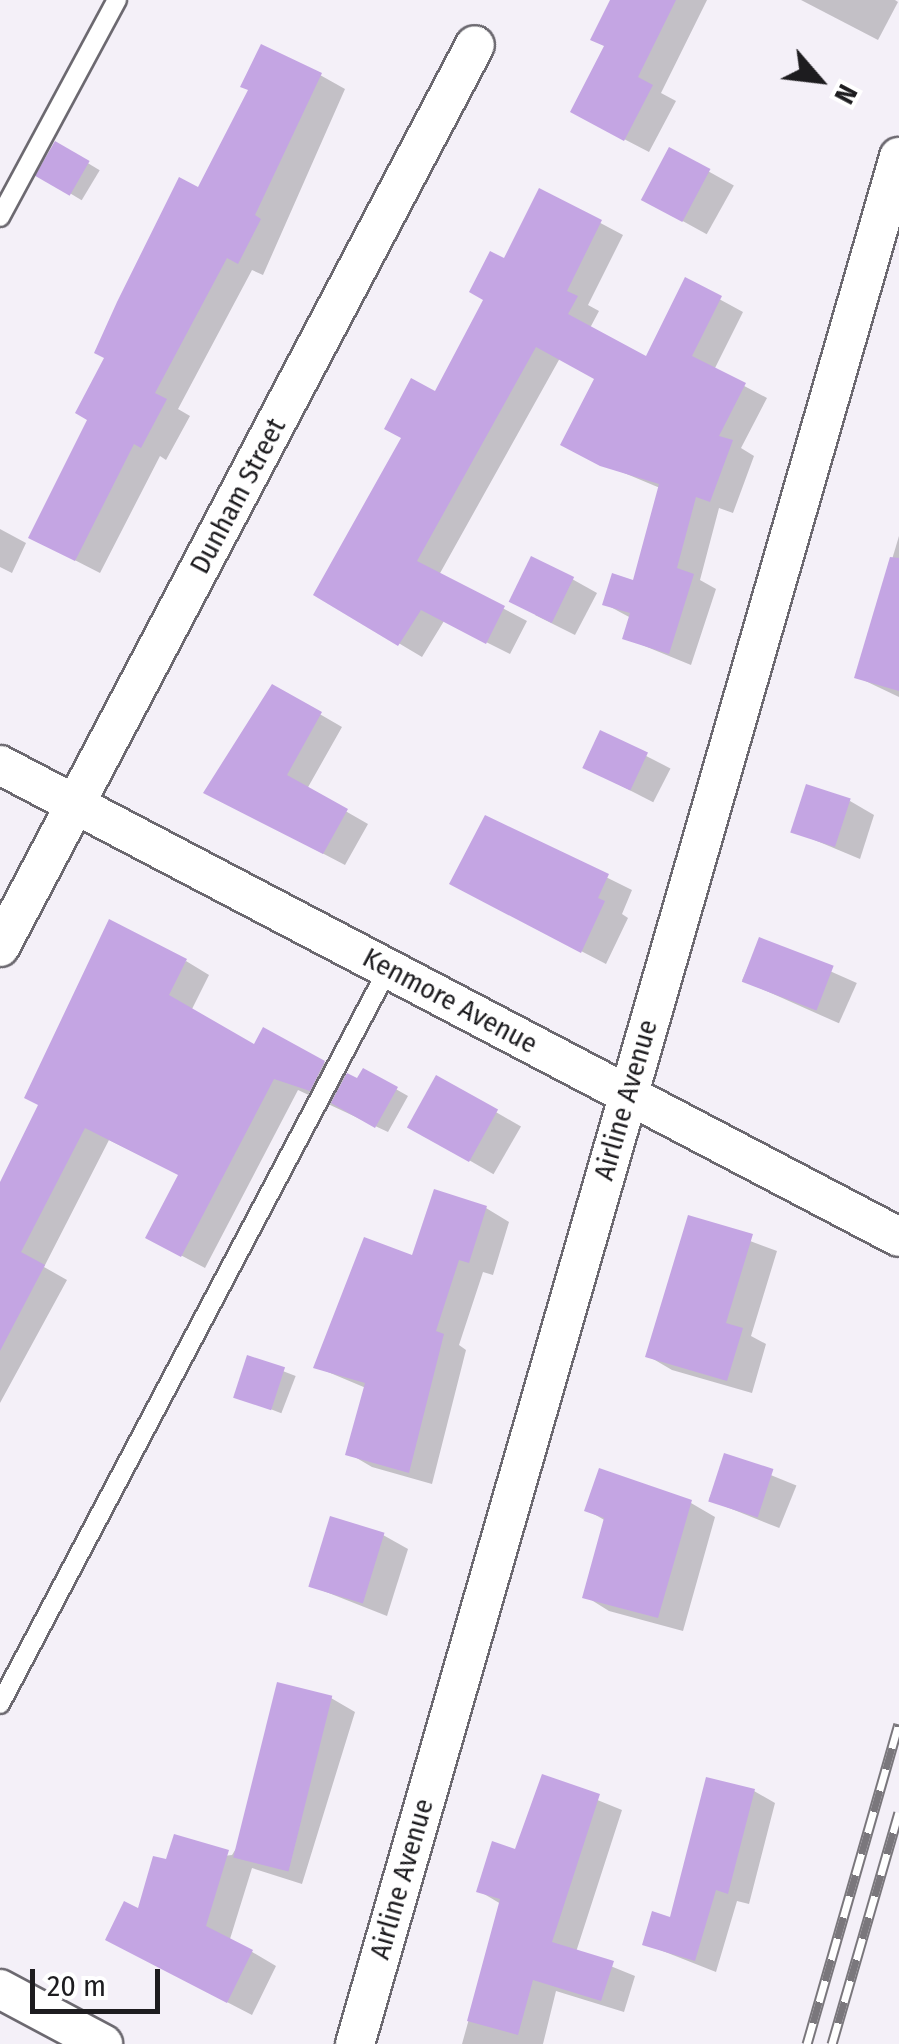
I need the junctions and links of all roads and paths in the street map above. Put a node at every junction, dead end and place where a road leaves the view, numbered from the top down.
1 (117, 0) edge
2 (476, 45) dead end
3 (899, 157) edge
4 (0, 218) edge
5 (0, 765) edge
6 (75, 804) junction
7 (0, 947) edge
8 (388, 968) junction
9 (628, 1094) junction
10 (899, 1238) edge
11 (0, 1704) edge
12 (0, 1990) edge
13 (104, 2044) edge
14 (355, 2044) edge

1 - 4 lane
2 - 6 street, Dunham Street
3 - 9 street, Airline Avenue
5 - 6 street, Kenmore Avenue
6 - 7 street, Dunham Street
6 - 8 street, Kenmore Avenue
8 - 9 street, Kenmore Avenue
8 - 11 lane
9 - 10 street, Kenmore Avenue
9 - 14 street, Airline Avenue
12 - 13 street

